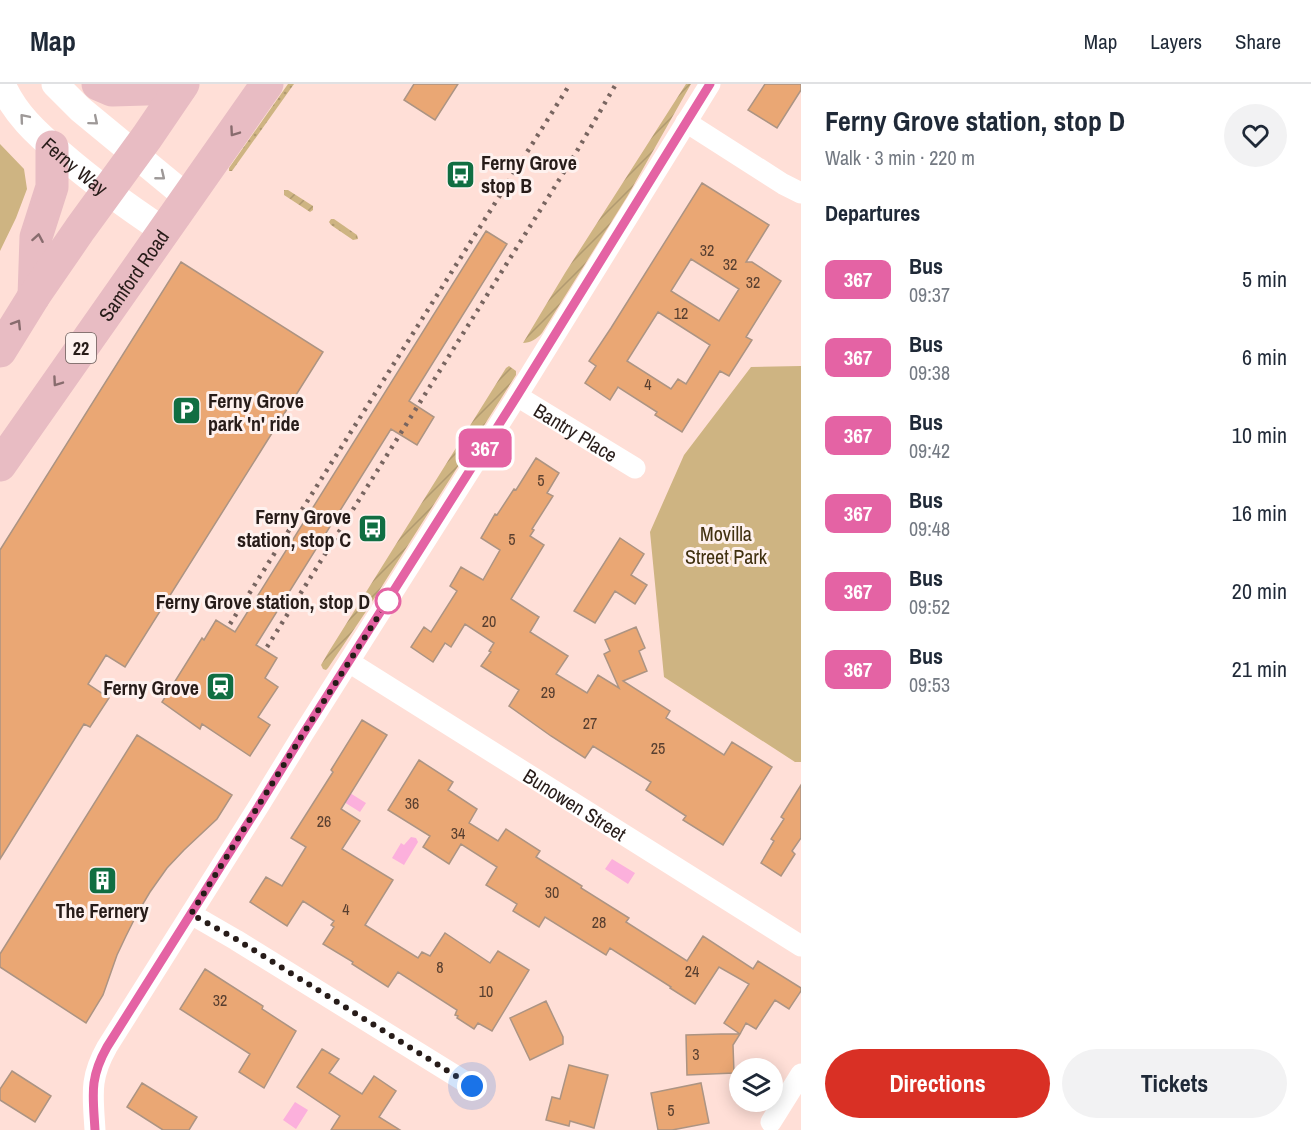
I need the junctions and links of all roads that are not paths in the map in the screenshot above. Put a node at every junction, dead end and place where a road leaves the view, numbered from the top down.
1 (2, 84) edge
2 (55, 84) edge
3 (98, 84) edge
4 (267, 84) edge
5 (710, 84) edge
6 (182, 86) edge
7 (686, 123) junction
8 (52, 147) junction
9 (134, 154) junction
10 (107, 192) junction
11 (801, 193) edge
12 (188, 198) junction
13 (164, 231) junction
14 (34, 296) junction
15 (0, 351) edge
16 (517, 396) junction
17 (0, 465) edge
18 (635, 468) dead end
19 (350, 662) junction
20 (191, 914) junction
21 (801, 946) edge
22 (801, 1074) edge
23 (472, 1086) dead end
24 (771, 1122) dead end
25 (94, 1130) edge

8 -> 1 street, Ferny Way
2 -> 9 street
3 - 6 main road
4 -> 12 main road, Samford Road / 22
5 - 7 street
6 - 9 main road
7 - 11 street
7 - 16 street
8 - 10 street, Ferny Way
14 -> 8 main road
9 - 10 main road
9 -> 12 street
10 - 13 street, Ferny Way
10 - 14 main road
12 - 13 main road, Samford Road / 22
13 -> 17 main road, Samford Road / 22
15 -> 14 main road
16 - 18 street, Bantry Place
16 - 19 street
19 - 20 street
19 - 21 street, Bunowen Street
20 - 23 street
20 - 25 street
22 - 24 street

